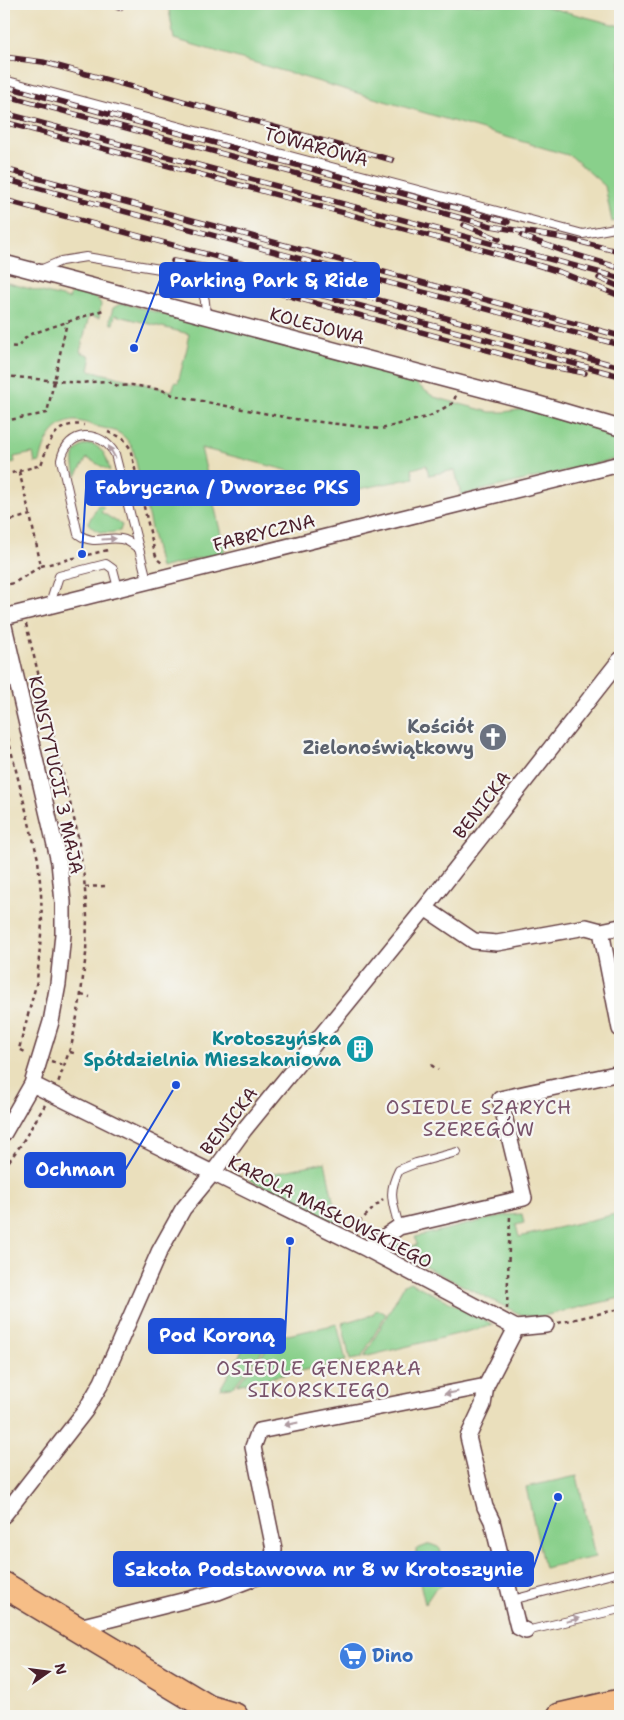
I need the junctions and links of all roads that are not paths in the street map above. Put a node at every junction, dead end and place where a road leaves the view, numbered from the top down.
1 (4, 80) edge
2 (620, 227) edge
3 (4, 264) edge
4 (36, 272) junction
5 (204, 315) junction
6 (620, 428) edge
7 (620, 464) edge
8 (139, 549) junction
9 (147, 580) junction
10 (118, 588) junction
11 (50, 604) junction
12 (4, 617) edge
13 (4, 626) edge
14 (620, 660) edge
15 (425, 908) junction
16 (620, 926) edge
17 (601, 931) junction
18 (620, 1030) edge
19 (620, 1073) edge
20 (32, 1084) junction
21 (4, 1133) edge
22 (457, 1152) dead end
23 (212, 1174) junction
24 (399, 1227) junction
25 (367, 1249) junction
26 (511, 1325) junction
27 (546, 1326) road end
28 (486, 1386) junction
29 (4, 1515) edge
30 (620, 1572) edge
31 (4, 1585) edge
32 (512, 1600) junction
33 (620, 1609) edge
34 (75, 1628) junction
35 (526, 1631) joint
36 (620, 1702) edge
37 (213, 1712) edge
38 (235, 1716) edge
39 (560, 1716) edge

1 - 2 lane, TOWAROWA
3 - 4 street, KOLEJOWA
4 - 5 street, KOLEJOWA
4 - 5 lane
5 - 6 street, KOLEJOWA
7 - 9 street, FABRYCZNA
8 -> 8 lane
8 - 9 lane
9 - 10 street, FABRYCZNA
10 - 11 street, FABRYCZNA
10 - 11 lane
11 - 12 street, FABRYCZNA
13 - 20 street, KONSTYTUCJI 3 MAJA
14 - 15 street, BENICKA
15 - 17 street
15 - 23 street, BENICKA
16 - 17 street
17 - 18 street
19 - 24 street
20 - 21 street, KONSTYTUCJI 3 MAJA
20 - 23 street, KAROLA MASŁOWSKIEGO
22 - 24 lane
23 - 25 street, KAROLA MASŁOWSKIEGO
23 - 29 street, BENICKA
24 - 25 street
25 - 26 street, KAROLA MASŁOWSKIEGO
26 - 27 street
26 - 28 street
28 - 32 street
28 -> 34 street
30 - 32 lane
31 - 34 main road
32 - 35 street
35 -> 33 lane
34 - 37 main road
36 - 39 main road
37 - 38 main road

